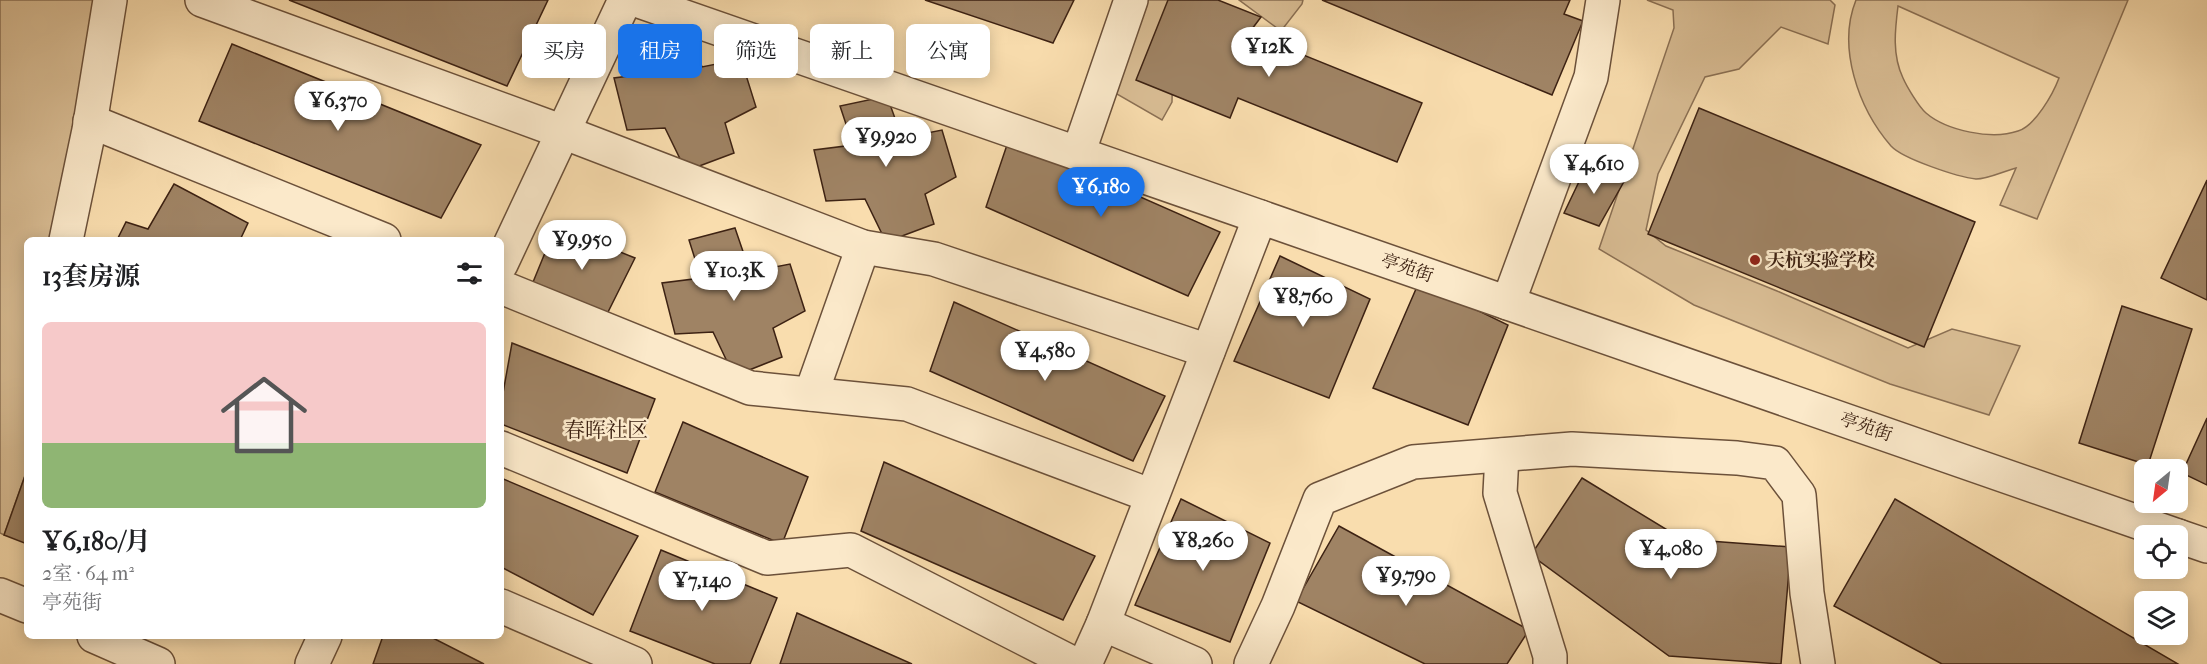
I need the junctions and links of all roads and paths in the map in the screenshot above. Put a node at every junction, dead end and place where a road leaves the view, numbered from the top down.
1 (110, 0) edge
2 (202, 0) edge
3 (625, 0) edge
4 (636, 0) edge
5 (1131, 0) edge
6 (1603, 0) edge
7 (90, 121) junction
8 (563, 132) junction
9 (1078, 153) junction
10 (1260, 217) junction
11 (67, 237) edge
12 (377, 237) edge
13 (863, 247) junction
14 (504, 258) edge
15 (504, 288) edge
16 (1508, 303) junction
17 (1208, 351) junction
18 (811, 394) junction
19 (504, 449) edge
20 (1502, 455) junction
21 (1152, 496) junction
22 (2146, 525) edge
23 (2188, 539) edge
24 (2207, 546) edge
25 (0, 595) edge
26 (24, 605) edge
27 (504, 607) edge
28 (1103, 624) junction
29 (101, 639) edge
30 (324, 639) edge
31 (158, 664) edge
32 (312, 664) edge
33 (635, 664) edge
34 (1074, 664) edge
35 (1085, 664) edge
36 (1195, 664) edge
37 (1251, 664) edge
38 (1550, 664) edge
39 (1818, 664) edge

1 - 7 street
2 - 8 street
3 - 8 street
4 - 9 street, 亭苑街
5 - 9 street
6 - 16 street
7 - 11 street
7 - 12 street
8 - 13 street
8 - 14 street
9 - 10 street, 亭苑街
10 - 16 street, 亭苑街
10 - 17 street
13 - 17 street
13 - 18 street
15 - 18 street
16 - 22 street, 亭苑街
17 - 21 street
18 - 21 street
19 - 34 street
20 - 37 street
20 - 38 street
20 - 39 street
21 - 28 street
23 - 24 street, 亭苑街
25 - 26 street
27 - 33 street
28 - 35 street
28 - 36 street
29 - 31 street
30 - 32 street

